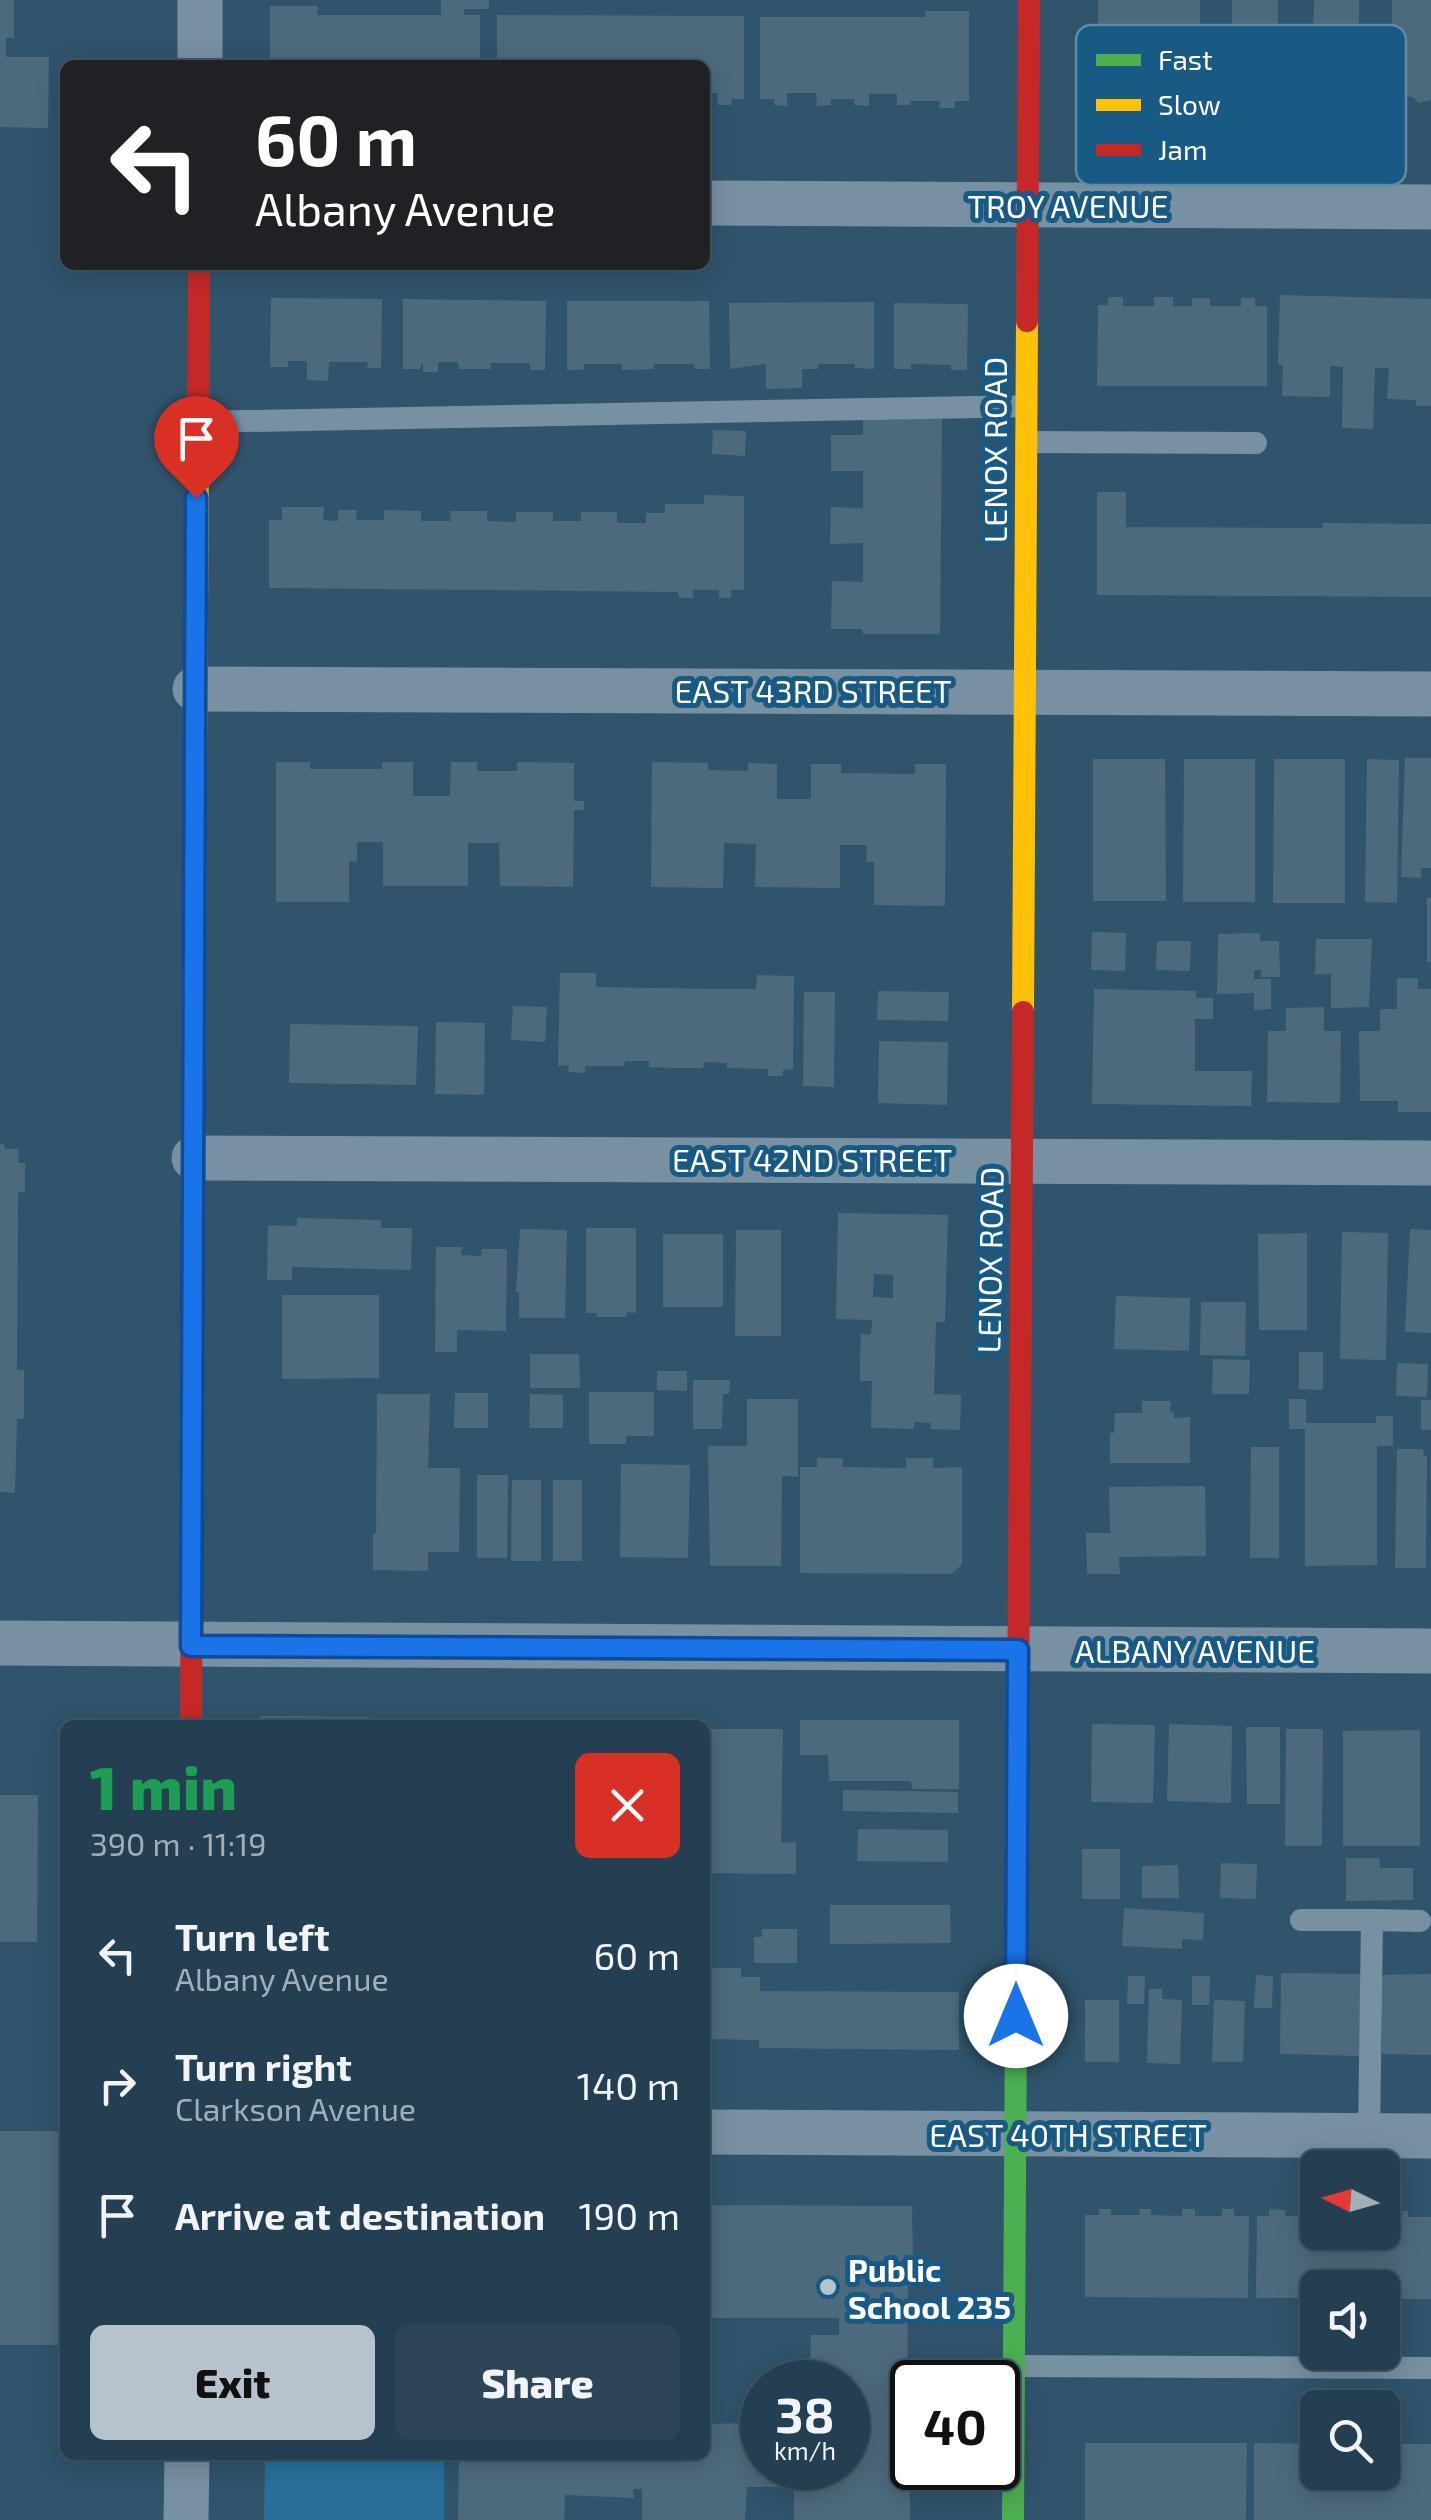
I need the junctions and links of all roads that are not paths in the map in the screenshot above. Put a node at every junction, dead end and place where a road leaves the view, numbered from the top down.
1 (200, 0) edge
2 (1029, 0) edge
3 (200, 60) edge
4 (710, 203) edge
5 (1027, 205) junction
6 (1431, 208) edge
7 (199, 270) edge
8 (1026, 406) junction
9 (197, 422) junction
10 (1026, 442) junction
11 (1256, 443) dead end
12 (194, 689) junction
13 (1026, 691) junction
14 (1431, 694) edge
15 (194, 1158) junction
16 (1023, 1160) junction
17 (1431, 1162) edge
18 (0, 1643) edge
19 (191, 1646) junction
20 (1018, 1650) junction
21 (1431, 1651) edge
22 (191, 1720) edge
23 (1301, 1920) dead end
24 (1372, 1920) junction
25 (1420, 1921) dead end
26 (710, 2132) edge
27 (1015, 2133) junction
28 (1369, 2136) junction
29 (1431, 2136) edge
30 (1014, 2360) edge
31 (1020, 2366) edge
32 (1430, 2368) edge
33 (187, 2460) edge
34 (1012, 2490) edge
35 (186, 2520) edge
36 (1012, 2520) edge

1 - 3 street
2 - 5 street, LENOX ROAD
4 - 5 street, TROY AVENUE
5 - 6 street, TROY AVENUE
5 - 8 street, LENOX ROAD
7 - 9 street
8 - 9 lane
8 - 10 street, LENOX ROAD
9 - 12 street
10 - 11 lane
10 - 13 street, LENOX ROAD
12 - 13 street, EAST 43RD STREET
12 - 15 street
13 - 14 street, EAST 43RD STREET
13 - 16 street, LENOX ROAD
15 - 16 street, EAST 42ND STREET
15 - 19 street
16 - 17 street, EAST 42ND STREET
16 - 20 street, LENOX ROAD
18 - 19 street, ALBANY AVENUE
19 - 20 street, ALBANY AVENUE
19 - 22 street
20 - 21 street, ALBANY AVENUE
20 - 27 street, LENOX ROAD
23 - 24 lane
24 - 25 lane
24 - 28 lane
26 - 27 street, EAST 40TH STREET
27 - 28 street, EAST 40TH STREET
27 - 30 street, LENOX ROAD
28 - 29 street, EAST 40TH STREET
31 - 32 lane
33 - 35 street
34 - 36 street, LENOX ROAD

